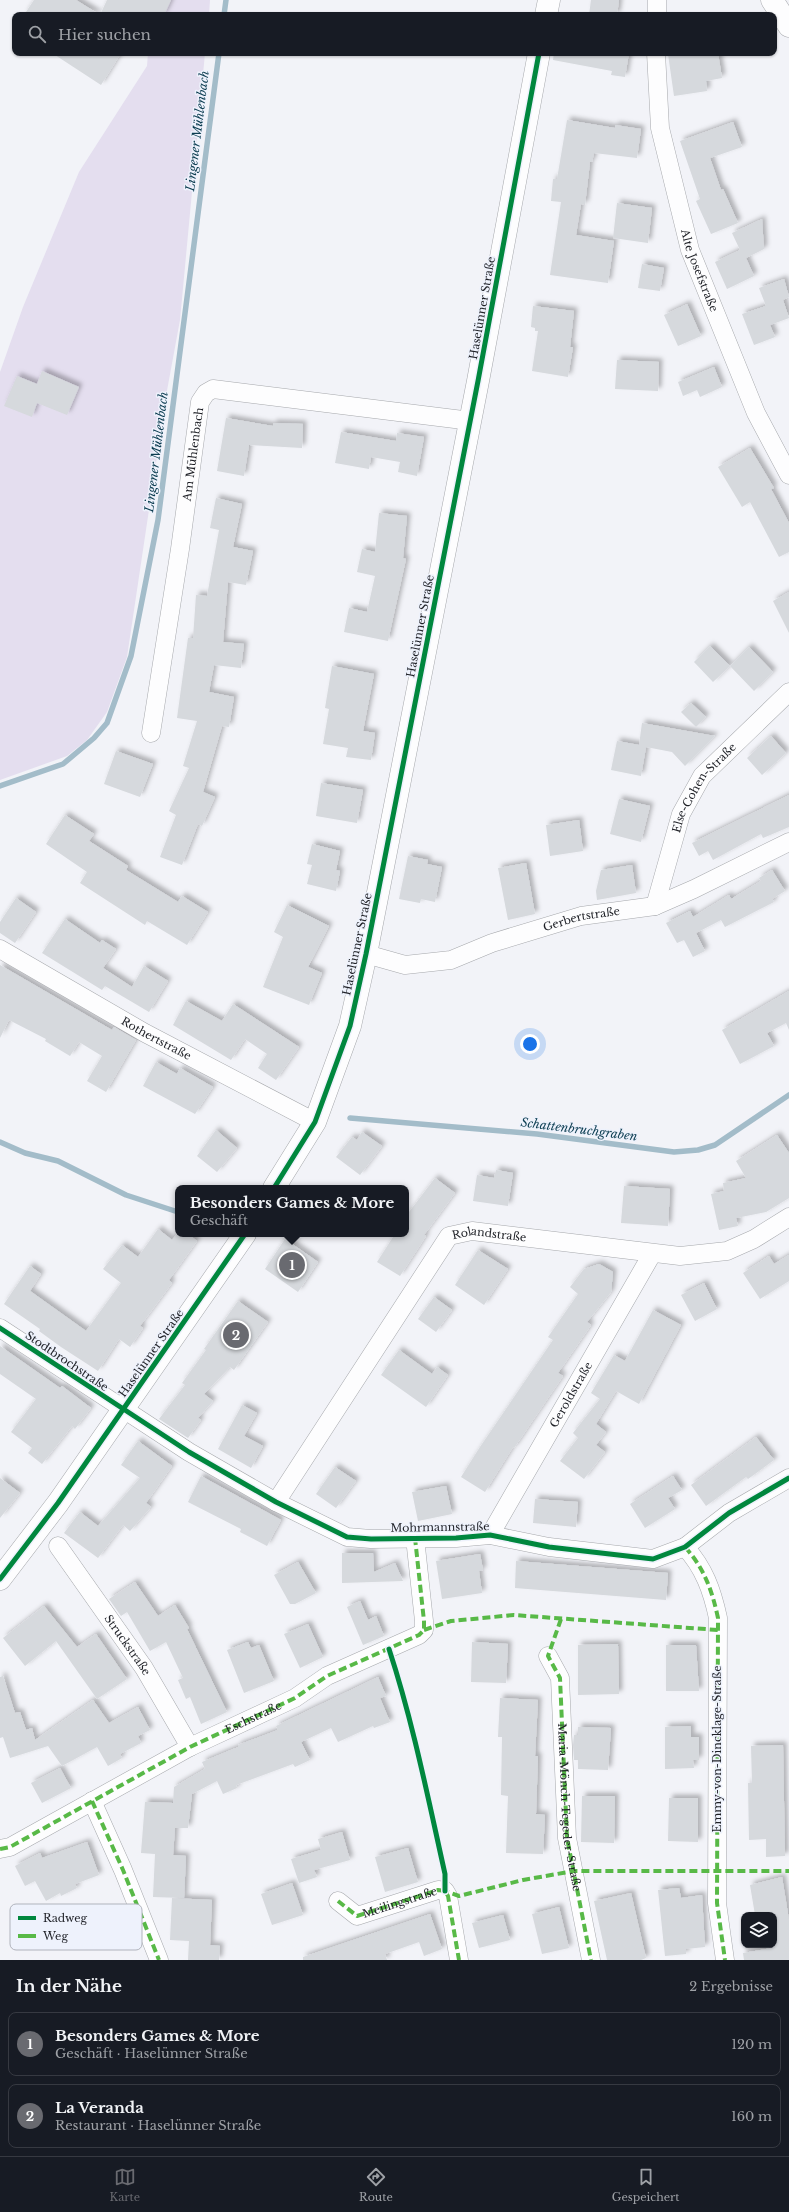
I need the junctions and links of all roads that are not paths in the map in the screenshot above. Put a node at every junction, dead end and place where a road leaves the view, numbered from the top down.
1 (549, 0) edge
2 (657, 0) edge
3 (772, 0) edge
4 (547, 12) edge
5 (657, 12) edge
6 (789, 26) edge
7 (538, 56) edge
8 (656, 56) edge
9 (471, 421) junction
10 (789, 475) edge
11 (789, 692) edge
12 (152, 733) dead end
13 (789, 842) edge
14 (655, 906) junction
15 (0, 949) edge
16 (366, 954) junction
17 (315, 1122) junction
18 (276, 1185) edge
19 (789, 1217) edge
20 (243, 1237) edge
21 (652, 1254) junction
22 (0, 1328) edge
23 (123, 1410) junction
24 (789, 1478) edge
25 (276, 1502) junction
26 (490, 1535) junction
27 (415, 1538) junction
28 (58, 1546) dead end
29 (685, 1547) junction
30 (0, 1579) edge
31 (548, 1656) dead end
32 (190, 1747) junction
33 (92, 1801) junction
34 (0, 1849) edge
35 (338, 1901) dead end
36 (137, 1904) edge
37 (142, 1918) edge
38 (159, 1960) edge
39 (459, 1960) edge
40 (591, 1960) edge
41 (725, 1960) edge

1 - 4 street
2 - 5 street
3 - 6 street
7 - 9 street, Haselünner Straße
8 - 10 street, Alte Josefstraße
9 - 12 street, Am Mühlenbach
9 - 16 street, Haselünner Straße
11 - 14 street, Else-Cohen-Straße
13 - 14 street, Gerbertstraße
14 - 16 street, Gerbertstraße
15 - 17 street, Rothertstraße
16 - 17 street, Haselünner Straße
17 - 18 street, Haselünner Straße
19 - 21 street, Rolandstraße
20 - 23 street, Haselünner Straße
21 - 25 street, Rolandstraße
21 - 26 street, Geroldstraße
22 - 23 street, Stodtbrochstraße
23 - 25 street, Mohrmannstraße
23 - 30 street, Haselünner Straße
24 - 29 street, Mohrmannstraße
25 - 27 street, Mohrmannstraße
26 - 27 street, Mohrmannstraße
26 - 29 street, Mohrmannstraße
27 - 32 street, Eschstraße
28 - 32 street, Struckstraße
29 - 41 street, Emmy-von-Dincklage-Straße
31 - 40 street, Maria-Mönch-Tegeder-Straße
32 - 33 street, Eschstraße
33 - 34 street, Eschstraße
33 - 36 street
35 - 39 street, Meilingstraße
37 - 38 street

